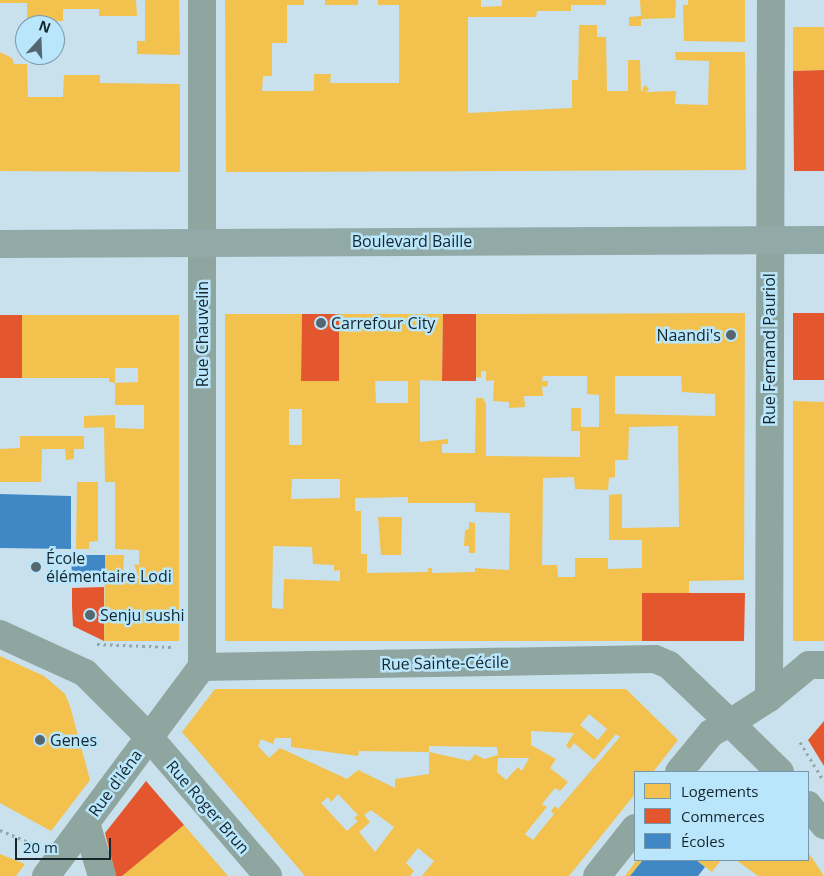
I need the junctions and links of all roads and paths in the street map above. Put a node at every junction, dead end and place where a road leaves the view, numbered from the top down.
1 (202, 0) edge
2 (771, 0) edge
3 (769, 240) junction
4 (824, 240) edge
5 (202, 242) junction
6 (0, 244) edge
7 (0, 634) edge
8 (88, 640) dead end
9 (173, 647) dead end
10 (824, 664) edge
11 (202, 667) junction
12 (769, 698) junction
13 (730, 722) junction
14 (148, 737) junction
15 (800, 742) dead end
16 (680, 771) edge
17 (779, 771) edge
18 (824, 780) edge
19 (809, 806) edge
20 (86, 823) junction
21 (824, 825) edge
22 (634, 829) edge
23 (46, 876) edge
24 (102, 876) edge
25 (268, 876) edge
26 (597, 876) edge

1 - 5 street, Rue Chauvelin
2 - 3 street, Rue Fernand Pauriol
3 - 4 main road, Boulevard Baille
3 - 5 main road, Boulevard Baille
3 - 12 street, Rue Fernand Pauriol
5 - 6 main road, Boulevard Baille
5 - 11 street, Rue Chauvelin
7 - 14 street
8 - 9 path
10 - 12 street
11 - 13 street, Rue Sainte-Cécile
11 - 14 street
12 - 13 street
13 - 16 street
13 - 17 street, Rue Sainte-Cécile
14 - 20 street, Rue d'Iéna
14 - 25 street, Rue Roger Brun
15 - 18 path
19 - 21 street
20 - 23 street, Rue d'Iéna
20 - 24 street
22 - 26 street

